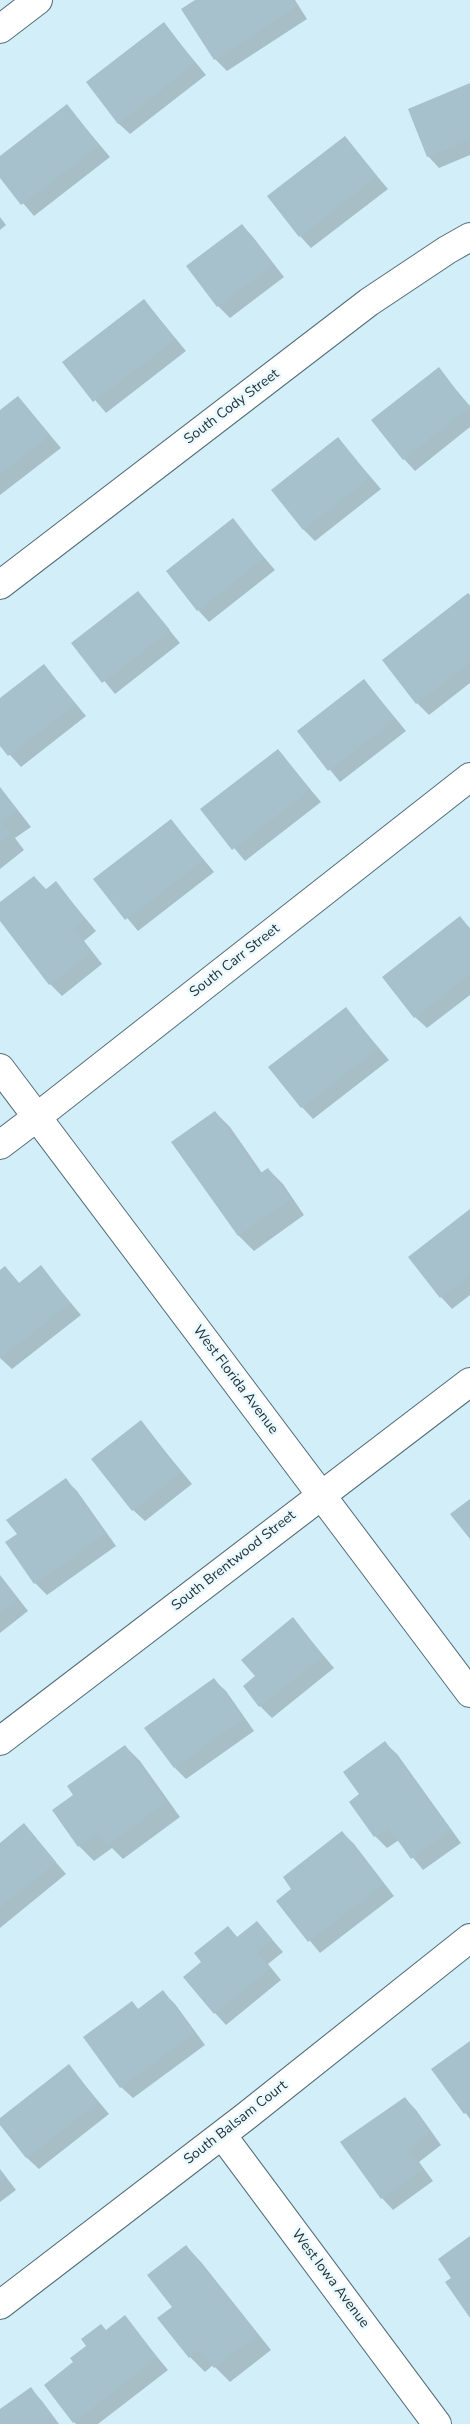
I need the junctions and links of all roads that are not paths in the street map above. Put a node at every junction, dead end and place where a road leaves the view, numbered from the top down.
1 (38, 0) edge
2 (0, 29) edge
3 (470, 237) edge
4 (0, 585) edge
5 (470, 777) edge
6 (0, 1068) edge
7 (37, 1116) junction
8 (0, 1145) edge
9 (470, 1382) edge
10 (320, 1495) junction
11 (470, 1693) edge
12 (0, 1741) edge
13 (470, 1938) edge
14 (222, 2135) junction
15 (0, 2305) edge
16 (437, 2424) edge

1 - 2 street
3 - 4 street, South Cody Street
5 - 7 street, South Carr Street
6 - 7 street, West Florida Avenue
7 - 8 street, South Carr Street
7 - 10 street, West Florida Avenue
9 - 10 street, South Brentwood Street
10 - 11 street, West Florida Avenue
10 - 12 street, South Brentwood Street
13 - 14 street, South Balsam Court
14 - 15 street, South Balsam Court
14 - 16 street, West Iowa Avenue

